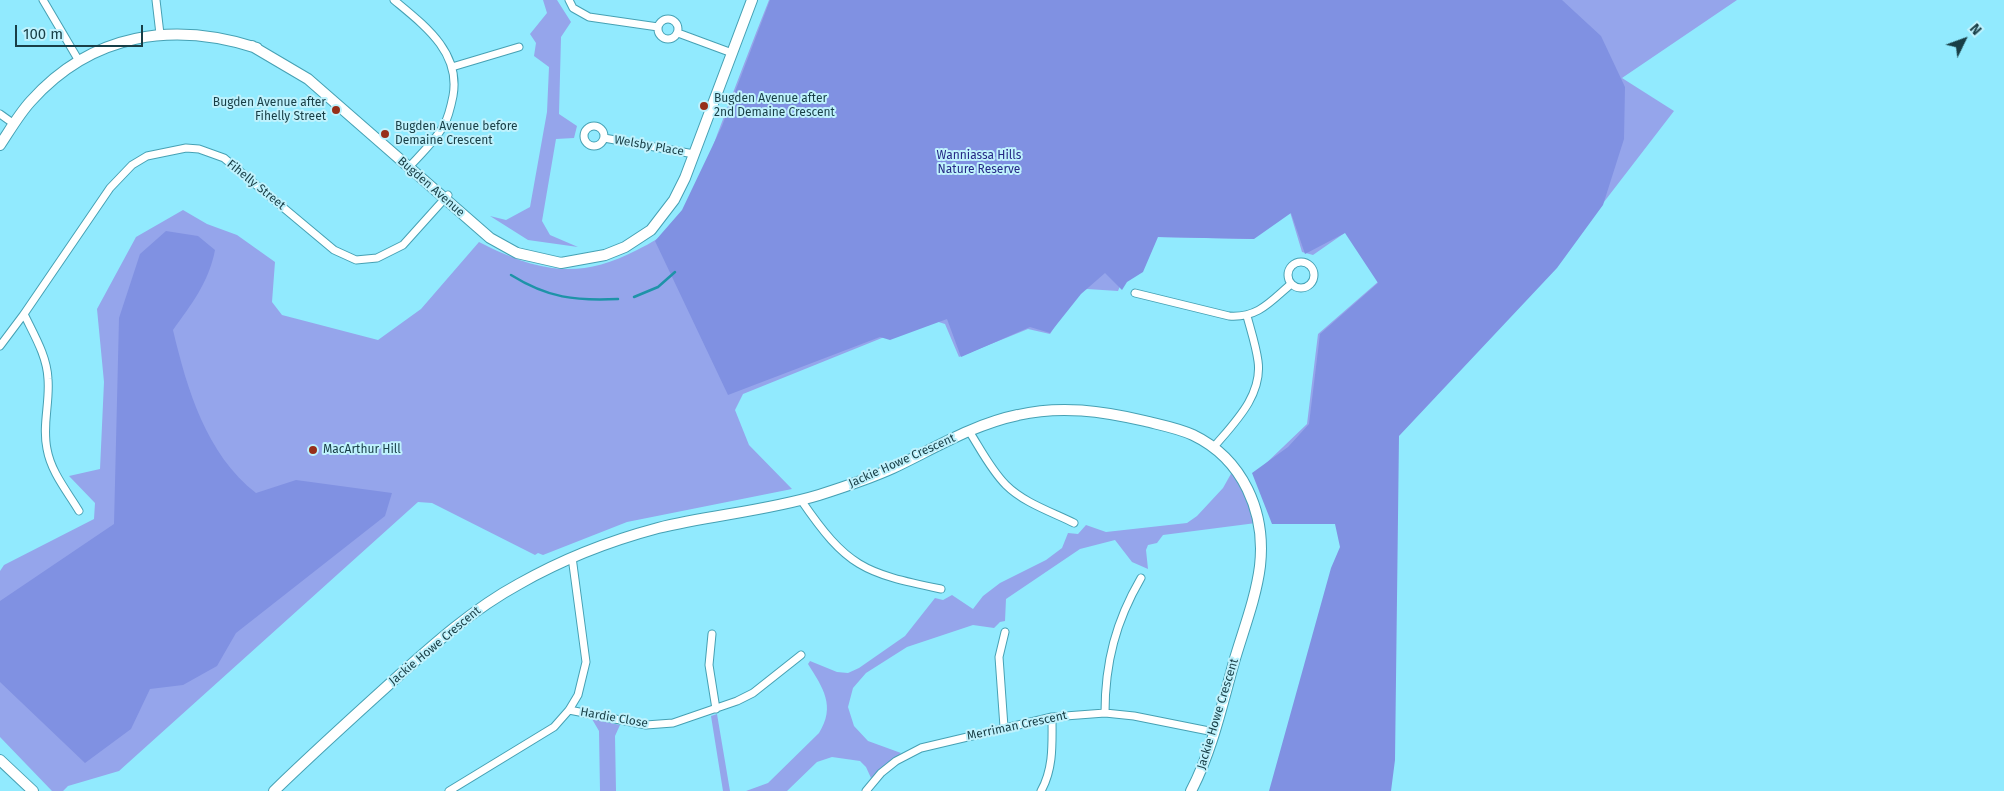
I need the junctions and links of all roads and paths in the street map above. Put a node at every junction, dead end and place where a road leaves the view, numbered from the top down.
1 (43, 0) edge
2 (156, 0) edge
3 (568, 0) edge
4 (752, 0) edge
5 (399, 2) edge
6 (658, 27) junction
7 (678, 33) junction
8 (160, 34) junction
9 (519, 47) dead end
10 (732, 53) junction
11 (79, 62) junction
12 (452, 66) junction
13 (0, 114) edge
14 (14, 124) junction
15 (604, 138) dead end
16 (0, 145) edge
17 (694, 154) junction
18 (411, 165) junction
19 (447, 197) junction
20 (1290, 284) dead end
21 (1135, 293) dead end
22 (24, 314) junction
23 (1247, 316) junction
24 (0, 346) edge
25 (969, 431) junction
26 (1213, 448) junction
27 (801, 500) junction
28 (79, 511) dead end
29 (1074, 523) dead end
30 (572, 557) junction
31 (1141, 578) dead end
32 (941, 588) dead end
33 (1005, 632) dead end
34 (712, 634) dead end
35 (801, 655) dead end
36 (716, 709) junction
37 (569, 710) junction
38 (1106, 713) junction
39 (1052, 717) junction
40 (1004, 727) junction
41 (1214, 732) junction
42 (0, 760) edge
43 (32, 791) edge
44 (274, 791) edge
45 (449, 791) edge
46 (866, 791) edge
47 (1041, 791) edge
48 (1192, 791) edge

1 - 11 street
2 - 8 street
3 - 6 street
4 - 10 street, Bugden Avenue
5 - 12 street
6 - 7 street
6 - 7 street
7 - 10 street
8 - 11 street, Bugden Avenue
8 - 18 street, Bugden Avenue
9 - 12 street
10 - 17 street, Bugden Avenue
11 - 14 street, Bugden Avenue
12 - 18 street
13 - 14 street
14 - 16 street, Bugden Avenue
15 - 17 street, Welsby Place
17 - 19 street, Bugden Avenue
18 - 19 street, Bugden Avenue
19 - 22 street, Fihelly Street
20 - 23 street
21 - 23 street
22 - 24 street, Fihelly Street
22 - 28 street
23 - 26 street
25 - 26 street, Jackie Howe Crescent
25 - 27 street, Jackie Howe Crescent
25 - 29 street
26 - 41 street, Jackie Howe Crescent
27 - 30 street, Jackie Howe Crescent
27 - 32 street
30 - 37 street
30 - 44 street, Jackie Howe Crescent
31 - 38 street
33 - 40 street
34 - 36 street
35 - 36 street, Hardie Close
36 - 37 street, Hardie Close
37 - 45 street
38 - 39 street, Merriman Crescent
38 - 41 street, Merriman Crescent
39 - 40 street, Merriman Crescent
39 - 47 street
40 - 46 street, Merriman Crescent
41 - 48 street, Jackie Howe Crescent
42 - 43 street

